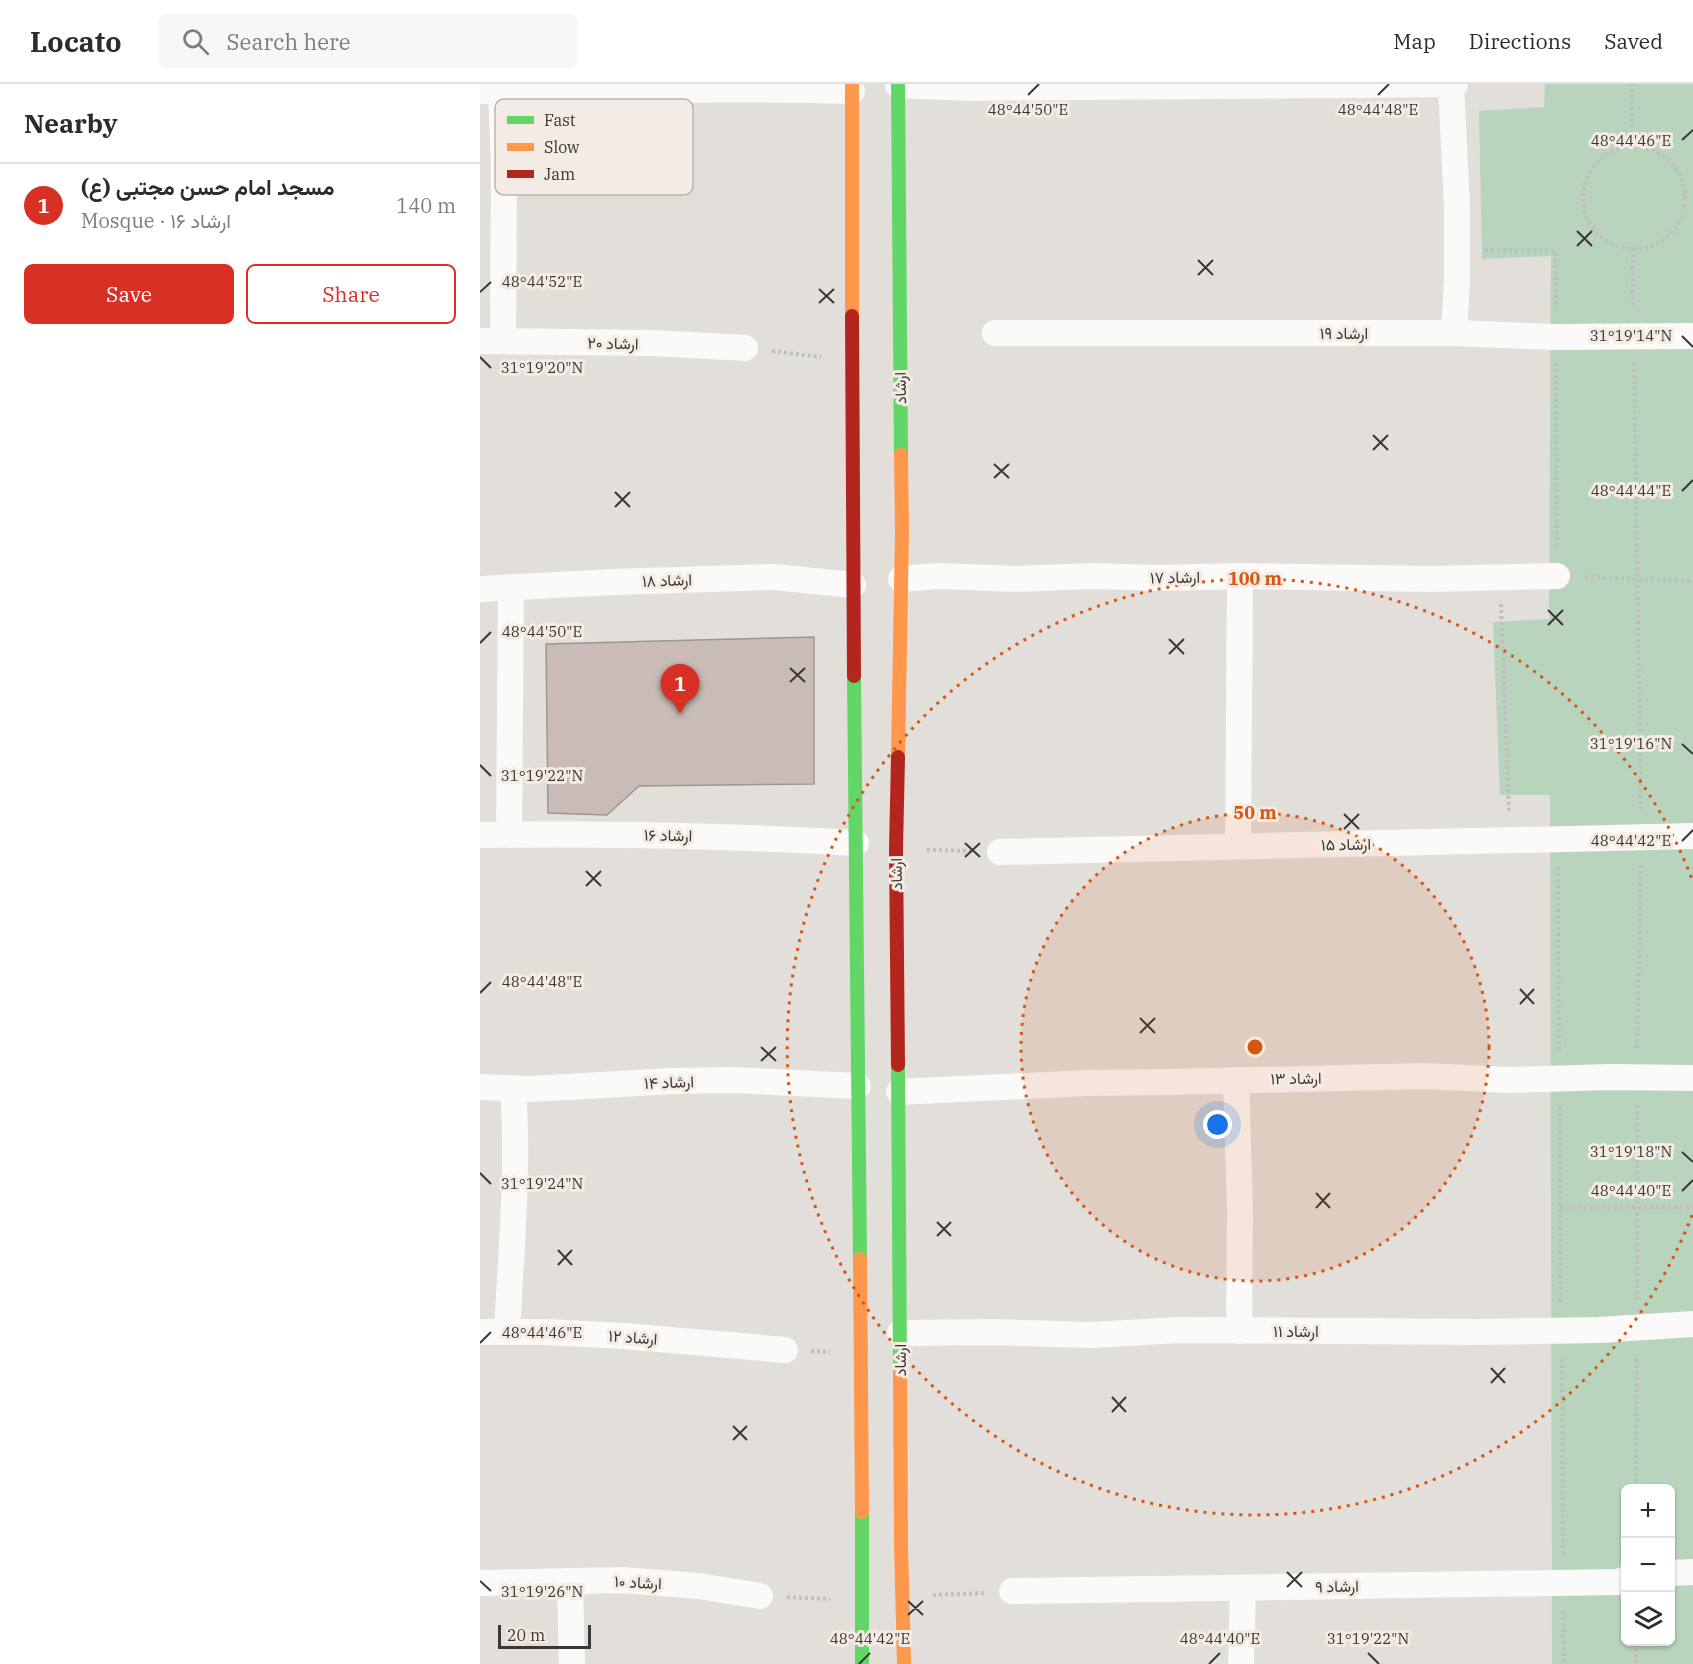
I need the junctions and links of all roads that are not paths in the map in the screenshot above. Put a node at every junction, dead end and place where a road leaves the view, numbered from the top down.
1 (1453, 84) edge
2 (898, 85) edge
3 (852, 88) edge
4 (490, 91) edge
5 (495, 117) edge
6 (502, 195) edge
7 (995, 333) dead end
8 (1454, 333) junction
9 (1693, 336) edge
10 (492, 341) edge
11 (745, 348) road end
12 (1240, 576) junction
13 (1557, 576) road end
14 (901, 579) junction
15 (853, 585) junction
16 (511, 587) junction
17 (480, 589) edge
18 (509, 835) junction
19 (480, 836) edge
20 (1693, 836) edge
21 (856, 843) junction
22 (1238, 846) junction
23 (1000, 852) road end
24 (1693, 1078) edge
25 (1236, 1080) junction
26 (858, 1086) junction
27 (480, 1087) edge
28 (513, 1088) junction
29 (899, 1092) junction
30 (1693, 1324) edge
31 (1239, 1331) junction
32 (480, 1332) edge
33 (507, 1332) junction
34 (900, 1333) junction
35 (785, 1350) road end
36 (1693, 1572) edge
37 (1675, 1573) edge
38 (570, 1581) junction
39 (1621, 1581) edge
40 (480, 1582) edge
41 (1243, 1588) junction
42 (1012, 1591) road end
43 (760, 1596) road end
44 (572, 1664) edge
45 (862, 1664) edge
46 (904, 1664) edge
47 (1241, 1664) edge

1 - 2 street
1 - 8 street
2 - 14 street, ارشاد
3 - 4 street
3 - 15 street
4 - 5 street
6 - 10 street
7 - 8 street, ارشاد ۱۹
8 - 9 street, ارشاد ۱۹
10 - 11 street, ارشاد ۲۰
12 - 13 street, ارشاد ۱۷
12 - 14 street, ارشاد ۱۷
12 - 22 street
14 - 29 street, ارشاد
15 - 16 street, ارشاد ۱۸
15 - 21 street
16 - 17 street, ارشاد ۱۸
16 - 18 street
18 - 19 street, ارشاد ۱۶
18 - 21 street, ارشاد ۱۶
20 - 22 street, ارشاد ۱۵
21 - 26 street
22 - 23 street, ارشاد ۱۵
24 - 25 street, ارشاد ۱۳
25 - 29 street, ارشاد ۱۳
25 - 31 street
26 - 28 street, ارشاد ۱۴
26 - 45 street
27 - 28 street, ارشاد ۱۴
28 - 33 street
29 - 34 street, ارشاد
30 - 31 street, ارشاد ۱۱
31 - 34 street, ارشاد ۱۱
32 - 33 street, ارشاد ۱۲
33 - 35 street, ارشاد ۱۲
34 - 46 street, ارشاد
36 - 37 street
38 - 40 street, ارشاد ۱۰
38 - 43 street, ارشاد ۱۰
38 - 44 street
39 - 41 street, ارشاد ۹
41 - 42 street, ارشاد ۹
41 - 47 street

